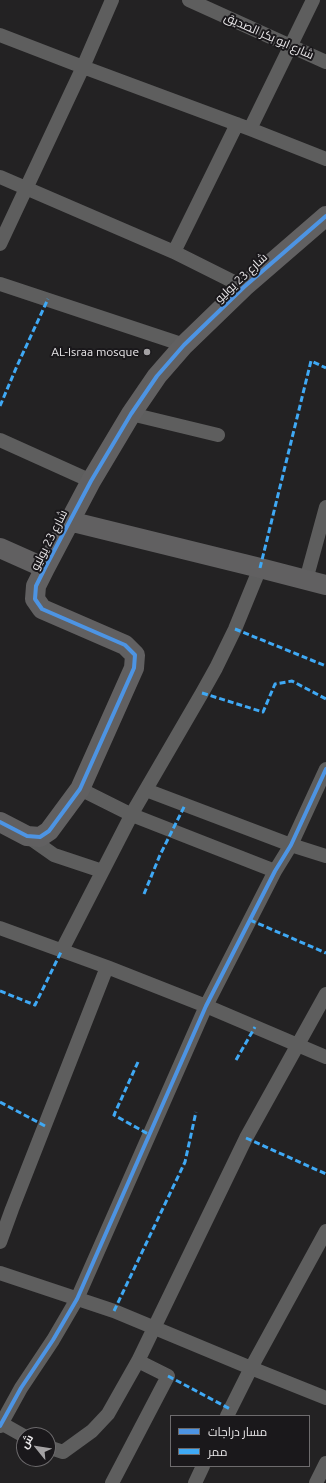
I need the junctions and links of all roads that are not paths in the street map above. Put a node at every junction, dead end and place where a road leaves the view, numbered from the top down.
1 (112, 0) edge
2 (189, 0) edge
3 (313, 0) edge
4 (0, 34) edge
5 (290, 46) junction
6 (326, 62) edge
7 (83, 67) junction
8 (237, 124) junction
9 (250, 129) junction
10 (326, 159) edge
11 (0, 177) edge
12 (26, 187) junction
13 (326, 216) edge
14 (0, 244) edge
15 (174, 252) junction
16 (0, 284) edge
17 (244, 287) junction
18 (184, 345) junction
19 (131, 414) junction
20 (218, 435) dead end
21 (0, 440) edge
22 (91, 481) junction
23 (326, 507) edge
24 (70, 521) junction
25 (0, 548) edge
26 (45, 568) junction
27 (260, 568) junction
28 (306, 580) junction
29 (326, 585) edge
30 (326, 769) edge
31 (80, 789) junction
32 (146, 790) junction
33 (132, 815) junction
34 (0, 822) edge
35 (27, 836) junction
36 (291, 845) junction
37 (326, 856) edge
38 (102, 871) junction
39 (275, 871) junction
40 (0, 928) edge
41 (62, 950) junction
42 (107, 967) junction
43 (326, 994) edge
44 (206, 1006) junction
45 (298, 1045) junction
46 (326, 1057) edge
47 (326, 1231) edge
48 (0, 1242) edge
49 (0, 1273) edge
50 (77, 1299) junction
51 (154, 1328) junction
52 (138, 1361) junction
53 (251, 1368) junction
54 (326, 1398) edge
55 (228, 1415) edge
56 (1, 1424) edge
57 (16, 1432) edge
58 (56, 1450) edge
59 (326, 1463) edge
60 (203, 1467) edge
61 (112, 1483) edge
62 (195, 1483) edge
63 (316, 1483) edge

1 - 7 street
2 - 5 street, شارع ابو بكر الصديق
3 - 5 street
4 - 7 street
5 - 6 street, شارع ابو بكر الصديق
5 - 9 street
7 - 8 street
7 - 12 street
8 - 9 street
8 - 15 street
9 - 10 street
11 - 12 street
12 - 14 street
12 - 15 street
13 - 17 street, شارع 23 يوليو
15 - 17 street
16 - 18 street
17 - 18 street, شارع 23 يوليو
18 - 19 street, شارع 23 يوليو
19 - 20 street
19 - 22 street, شارع 23 يوليو
21 - 22 street
22 - 24 street, شارع 23 يوليو
23 - 28 street
24 - 26 street, شارع 23 يوليو
24 - 27 street
25 - 26 street
26 - 31 street, شارع 23 يوليو
27 - 28 street
27 - 32 street
28 - 29 street
30 - 36 street
31 - 33 street
31 - 35 street, شارع 23 يوليو
32 - 33 street
32 - 36 street
33 - 38 street
33 - 39 street
34 - 35 street
35 - 38 street
36 - 37 street
36 - 39 street
38 - 41 street
39 - 44 street
40 - 41 street
41 - 42 street
42 - 44 street
42 - 48 street
43 - 45 street
44 - 45 street
44 - 50 street
45 - 46 street
45 - 51 street
47 - 53 street
49 - 50 street
50 - 51 street
50 - 56 street
51 - 52 street
51 - 53 street
52 - 58 street
52 - 61 street
53 - 54 street
53 - 55 street
56 - 57 street
59 - 63 street
60 - 62 street

